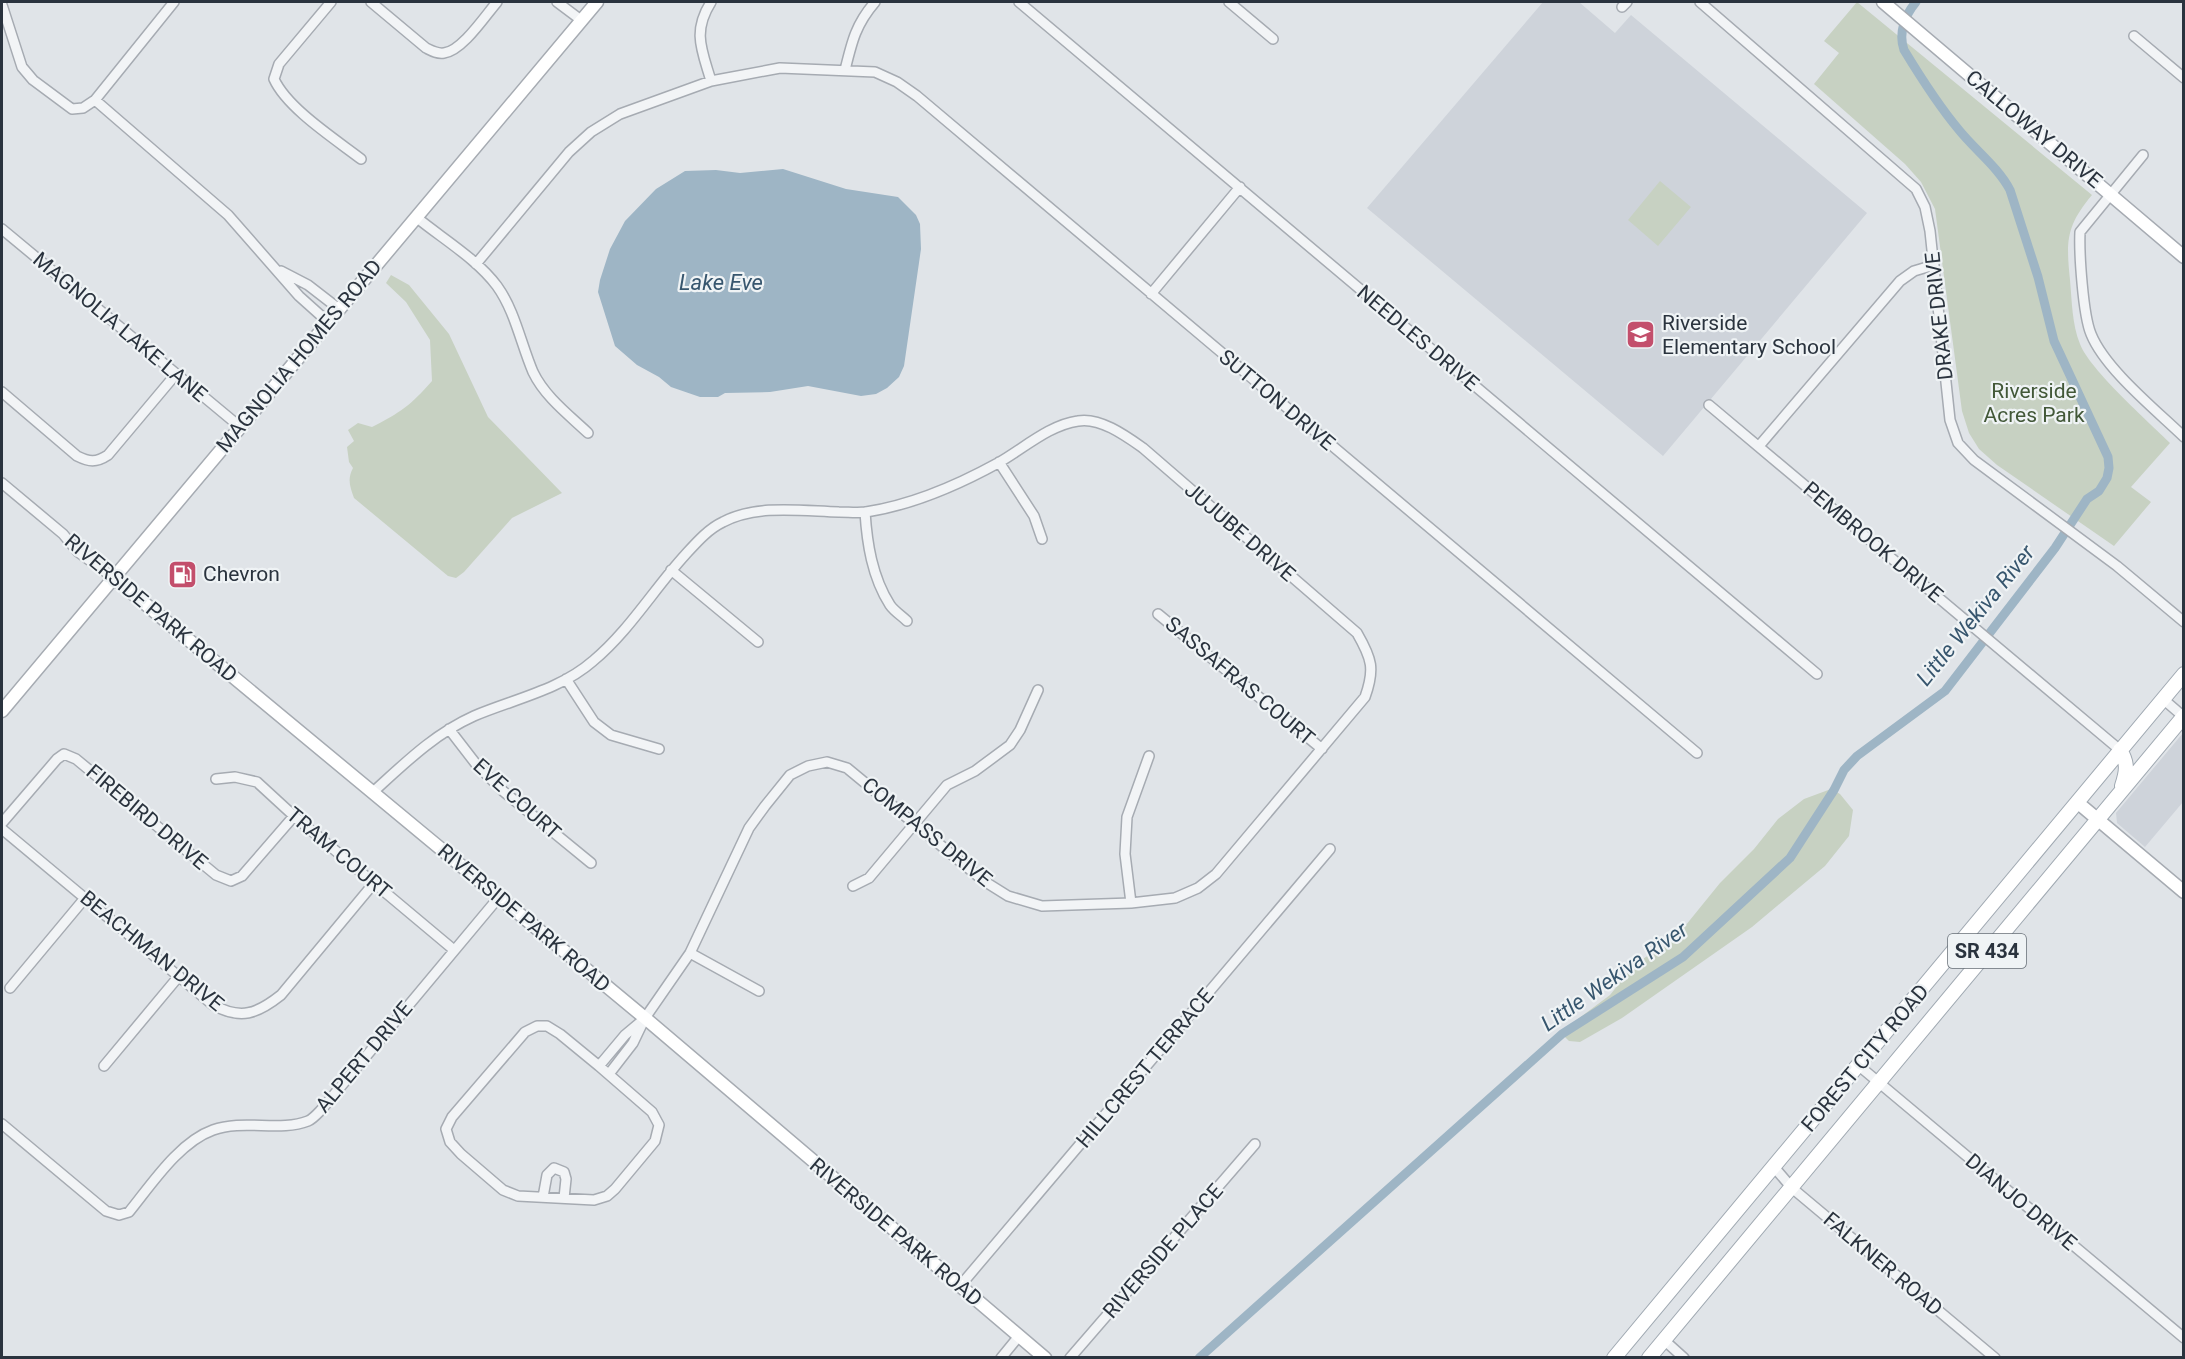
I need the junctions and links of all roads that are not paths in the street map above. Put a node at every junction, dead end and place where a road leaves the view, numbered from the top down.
1 (174, 2) edge
2 (331, 2) edge
3 (371, 2) edge
4 (497, 2) edge
5 (557, 2) edge
6 (597, 2) edge
7 (711, 2) edge
8 (875, 2) edge
9 (1019, 2) edge
10 (1229, 2) edge
11 (1700, 2) edge
12 (1884, 2) edge
13 (2, 5) edge
14 (581, 20) junction
15 (2134, 36) dead end
16 (1273, 39) dead end
17 (845, 70) junction
18 (2184, 78) edge
19 (711, 81) junction
20 (96, 100) junction
21 (2143, 155) dead end
22 (361, 159) dead end
23 (1240, 187) junction
24 (2110, 194) junction
25 (416, 217) junction
26 (2, 229) edge
27 (2184, 257) edge
28 (476, 264) junction
29 (1934, 265) junction
30 (276, 269) junction
31 (316, 290) junction
32 (1151, 294) junction
33 (305, 302) junction
34 (339, 309) junction
35 (328, 322) junction
36 (176, 374) junction
37 (2, 392) edge
38 (1709, 405) dead end
39 (239, 426) junction
40 (588, 434) dead end
41 (2184, 437) edge
42 (1759, 446) junction
43 (999, 462) junction
44 (2, 483) edge
45 (865, 512) junction
46 (1042, 539) dead end
47 (671, 570) junction
48 (114, 578) junction
49 (1158, 614) dead end
50 (908, 621) dead end
51 (2184, 622) edge
52 (758, 642) dead end
53 (1817, 674) dead end
54 (2184, 674) edge
55 (566, 679) junction
56 (1038, 690) dead end
57 (2163, 699) junction
58 (2, 711) edge
59 (2183, 716) edge
60 (449, 729) junction
61 (659, 749) dead end
62 (1322, 749) junction
63 (2120, 750) junction
64 (1697, 753) dead end
65 (1149, 756) dead end
66 (216, 779) dead end
67 (2121, 791) junction
68 (373, 792) junction
69 (2076, 802) junction
70 (294, 816) junction
71 (2097, 819) junction
72 (2, 823) edge
73 (915, 824) junction
74 (2, 829) edge
75 (1330, 849) dead end
76 (591, 863) dead end
77 (374, 883) junction
78 (853, 886) dead end
79 (2184, 892) edge
80 (499, 897) junction
81 (85, 898) junction
82 (1131, 903) junction
83 (453, 950) junction
84 (690, 953) junction
85 (179, 976) junction
86 (10, 988) dead end
87 (759, 991) dead end
88 (645, 1018) junction
89 (1858, 1065) junction
90 (104, 1066) dead end
91 (599, 1066) junction
92 (609, 1074) junction
93 (1878, 1083) junction
94 (2, 1124) edge
95 (1255, 1144) dead end
96 (1774, 1167) junction
97 (1792, 1188) junction
98 (543, 1197) junction
99 (564, 1198) junction
100 (960, 1286) junction
101 (1019, 1336) junction
102 (2184, 1338) edge
103 (1664, 1340) junction
104 (1001, 1358) edge
105 (1046, 1358) edge
106 (1070, 1358) edge
107 (1614, 1358) edge
108 (1649, 1358) edge
109 (1684, 1358) edge
110 (1995, 1358) edge

1 - 20 street
2 - 22 street
3 - 4 street
5 - 14 street
6 - 14 street, MAGNOLIA HOMES ROAD
7 - 19 street
8 - 17 street
9 - 23 street, NEEDLES DRIVE
10 - 16 street
11 - 29 street, DRAKE DRIVE
12 - 24 street, CALLOWAY DRIVE
13 - 20 street
14 - 25 street, MAGNOLIA HOMES ROAD
15 - 18 street
17 - 19 street, SUTTON DRIVE
17 - 32 street, SUTTON DRIVE
19 - 28 street, SUTTON DRIVE
20 - 30 street
21 - 24 street
23 - 32 street
23 - 53 street, NEEDLES DRIVE
24 - 27 street, CALLOWAY DRIVE
24 - 41 street
25 - 28 street
25 - 34 street, MAGNOLIA HOMES ROAD
26 - 36 street, MAGNOLIA LAKE LANE
28 - 40 street
29 - 42 street
29 - 51 street, DRAKE DRIVE
30 - 31 street
30 - 33 street
31 - 33 street
31 - 34 street
32 - 64 street, SUTTON DRIVE
33 - 35 street
34 - 35 street, MAGNOLIA HOMES ROAD
35 - 39 street, MAGNOLIA HOMES ROAD
36 - 37 street
36 - 39 street, MAGNOLIA LAKE LANE
38 - 42 street, PEMBROOK DRIVE
39 - 48 street, MAGNOLIA HOMES ROAD
42 - 63 street, PEMBROOK DRIVE
43 - 45 street, JUJUBE DRIVE
43 - 46 street
43 - 62 street, JUJUBE DRIVE
44 - 48 street, RIVERSIDE PARK ROAD
45 - 47 street, JUJUBE DRIVE
45 - 50 street
47 - 52 street
47 - 55 street, JUJUBE DRIVE
48 - 58 street, MAGNOLIA HOMES ROAD
48 - 68 street, RIVERSIDE PARK ROAD
49 - 62 street, SASSAFRAS COURT
54 - 57 main road, FOREST CITY ROAD / SR 434
55 - 60 street, JUJUBE DRIVE
55 - 61 street
56 - 73 street
57 - 59 street
57 - 63 main road, FOREST CITY ROAD / SR 434
59 - 67 main road, FOREST CITY ROAD / SR 434
60 - 68 street, JUJUBE DRIVE
60 - 76 street, EVE COURT
62 - 82 street, COMPASS DRIVE
63 - 67 main road
63 - 69 main road, FOREST CITY ROAD / SR 434
65 - 82 street
66 - 70 street, TRAM COURT
67 - 71 main road, FOREST CITY ROAD / SR 434
68 - 80 street, RIVERSIDE PARK ROAD
69 - 71 street
69 - 89 main road, FOREST CITY ROAD / SR 434
70 - 72 street, FIREBIRD DRIVE
70 - 77 street, TRAM COURT
71 - 79 street
71 - 93 main road, FOREST CITY ROAD / SR 434
73 - 78 street
73 - 82 street, COMPASS DRIVE
73 - 84 street, COMPASS DRIVE
74 - 81 street, BEACHMAN DRIVE
75 - 100 street, HILLCREST TERRACE
77 - 83 street, TRAM COURT
77 - 85 street, BEACHMAN DRIVE
80 - 83 street, ALPERT DRIVE
80 - 88 street, RIVERSIDE PARK ROAD
81 - 85 street, BEACHMAN DRIVE
81 - 86 street
83 - 94 street, ALPERT DRIVE
84 - 87 street
84 - 88 street, COMPASS DRIVE
85 - 90 street
88 - 91 street
88 - 92 street
88 - 100 street, RIVERSIDE PARK ROAD
89 - 93 street, DIANJO DRIVE
89 - 96 main road, FOREST CITY ROAD / SR 434
91 - 92 street
91 - 98 street
92 - 99 street
93 - 97 main road, FOREST CITY ROAD / SR 434
93 - 102 street, DIANJO DRIVE
95 - 106 street, RIVERSIDE PLACE
96 - 97 street, FALKNER ROAD
96 - 107 main road, FOREST CITY ROAD / SR 434
97 - 103 main road, FOREST CITY ROAD / SR 434
97 - 110 street, FALKNER ROAD
98 - 99 street
98 - 99 street
100 - 101 street, RIVERSIDE PARK ROAD
101 - 104 street
101 - 105 street, RIVERSIDE PARK ROAD
103 - 108 main road, FOREST CITY ROAD / SR 434
103 - 109 street

